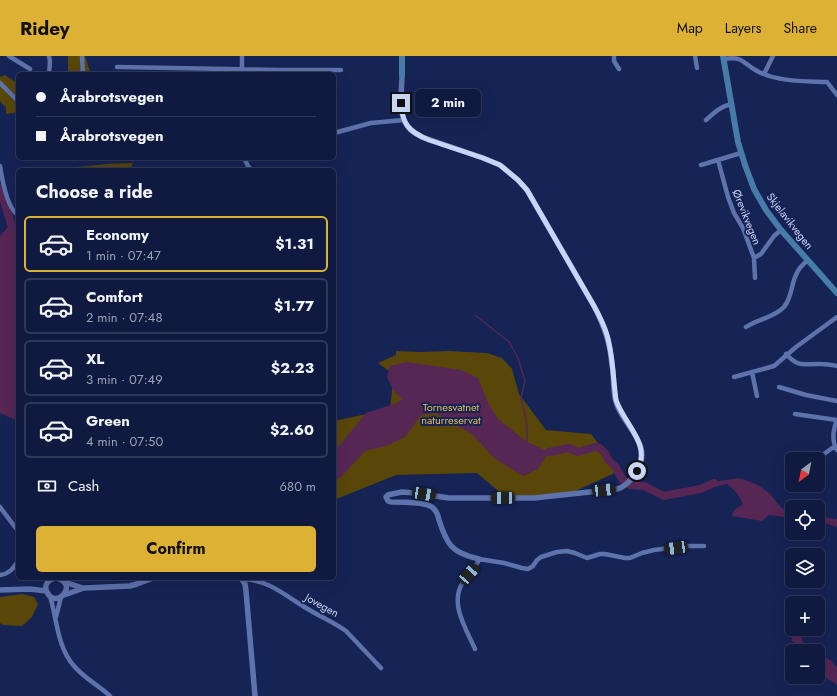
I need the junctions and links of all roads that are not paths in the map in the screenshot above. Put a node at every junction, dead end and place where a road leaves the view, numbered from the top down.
1 (9, 56) edge
2 (49, 56) edge
3 (82, 56) edge
4 (242, 56) edge
5 (402, 56) edge
6 (614, 56) edge
7 (695, 56) edge
8 (773, 56) edge
9 (724, 57) edge
10 (117, 67) dead end
11 (619, 68) dead end
12 (697, 68) dead end
13 (30, 69) dead end
14 (242, 69) junction
15 (341, 70) dead end
16 (49, 72) edge
17 (83, 72) edge
18 (273, 72) edge
19 (764, 74) junction
20 (402, 75) joint
21 (0, 83) edge
22 (837, 95) edge
23 (16, 99) edge
24 (732, 104) junction
25 (404, 120) junction
26 (706, 120) dead end
27 (336, 132) edge
28 (741, 153) junction
29 (718, 160) junction
30 (701, 165) dead end
31 (0, 166) edge
32 (16, 214) edge
33 (781, 230) junction
34 (754, 258) junction
35 (808, 260) junction
36 (755, 278) dead end
37 (837, 293) edge
38 (836, 320) edge
39 (746, 327) dead end
40 (786, 354) junction
41 (837, 366) edge
42 (752, 372) junction
43 (734, 377) dead end
44 (779, 387) dead end
45 (757, 396) dead end
46 (837, 401) edge
47 (795, 414) dead end
48 (837, 420) edge
49 (836, 448) edge
50 (825, 454) edge
51 (0, 507) edge
52 (16, 528) edge
53 (704, 546) dead end
54 (479, 559) junction
55 (16, 564) edge
56 (0, 575) edge
57 (148, 580) edge
58 (243, 580) edge
59 (252, 580) edge
60 (54, 583) edge
61 (84, 588) junction
62 (0, 590) edge
63 (62, 596) junction
64 (56, 618) junction
65 (475, 648) dead end
66 (380, 668) dead end
67 (110, 696) edge
68 (255, 696) edge

1 - 13 street
2 - 16 street
3 - 17 street
4 - 14 street
5 - 20 main road
6 - 11 street
7 - 12 street
8 - 19 street
9 - 19 street
9 - 24 main road, Skjelavikvegen
10 - 14 street
14 - 18 street
15 - 18 street
19 - 22 street
20 - 25 street
21 - 23 street
24 - 26 street
24 - 28 main road, Skjelavikvegen
25 - 27 street
25 - 54 street
28 - 29 street
28 - 33 main road, Skjelavikvegen
29 - 30 street
29 - 34 street, Ørevikvegen
31 - 32 street
33 - 34 street, Ørevikvegen
33 - 35 main road, Skjelavikvegen
34 - 36 street, Ørevikvegen
35 - 37 main road, Skjelavikvegen
35 - 39 street
38 - 40 street
40 - 41 street
40 - 42 street
42 - 43 street
42 - 45 street
44 - 46 street
47 - 48 street
48 - 49 street
49 - 50 street
51 - 52 street
53 - 54 street
54 - 65 street
55 - 56 street
57 - 61 street
58 - 68 street, Jovegen
59 - 66 street, Jovegen
60 - 61 street
60 - 62 street
60 - 63 street
60 - 63 street
60 - 64 street
61 - 63 street
63 - 64 street
64 - 67 street

